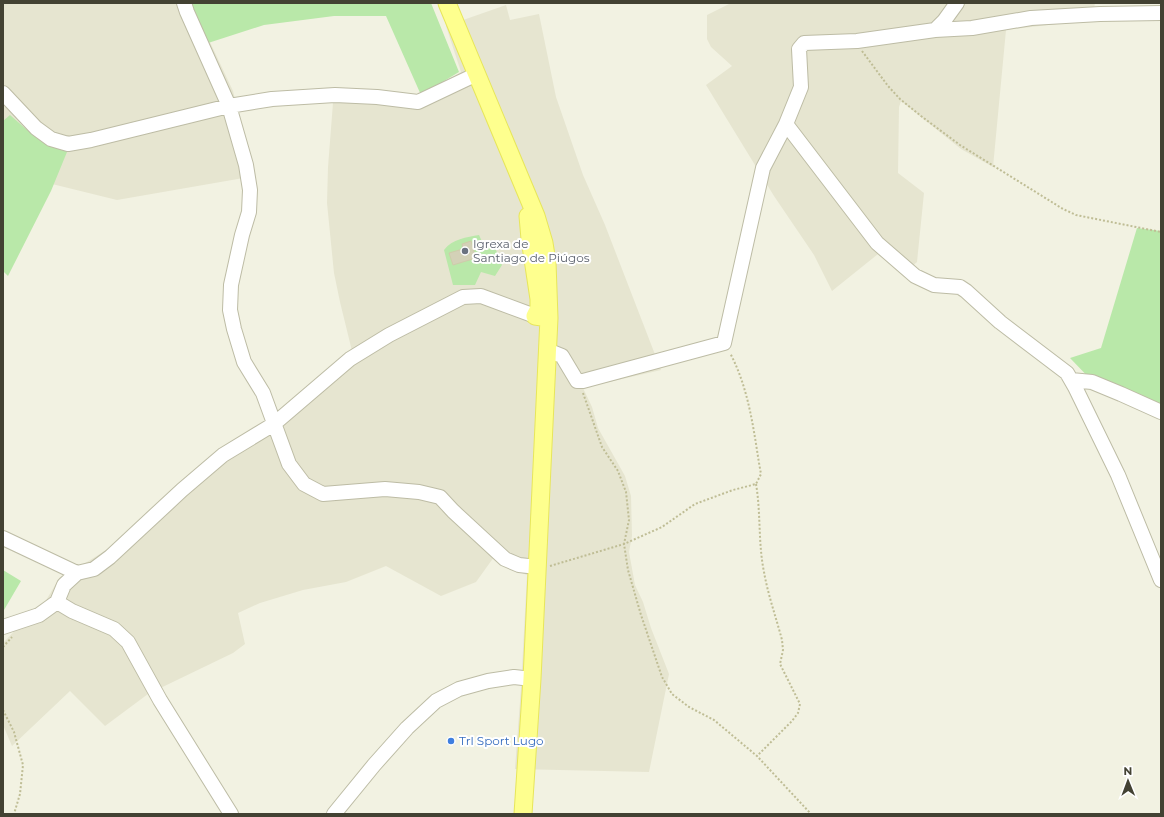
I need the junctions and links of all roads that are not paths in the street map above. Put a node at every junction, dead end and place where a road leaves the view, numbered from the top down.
1 (184, 3) edge
2 (447, 3) edge
3 (957, 3) edge
4 (1161, 13) edge
5 (935, 30) junction
6 (477, 74) junction
7 (3, 94) edge
8 (229, 106) junction
9 (786, 124) junction
10 (542, 317) junction
11 (547, 350) junction
12 (1071, 380) junction
13 (1161, 412) edge
14 (274, 424) junction
15 (3, 538) edge
16 (537, 567) junction
17 (77, 573) junction
18 (1161, 580) edge
19 (56, 602) junction
20 (3, 627) edge
21 (532, 679) junction
22 (231, 814) edge
23 (334, 814) edge
24 (523, 814) edge

1 - 8 street
2 - 6 main road
3 - 5 street
4 - 5 street
5 - 9 street
6 - 8 street
6 - 10 main road
7 - 8 street
8 - 14 street
9 - 11 street
9 - 12 street
10 - 11 main road
10 - 14 street
11 - 16 main road
12 - 13 street
12 - 18 street
14 - 16 street
14 - 17 street
15 - 17 street
16 - 21 main road
17 - 19 street
19 - 20 street
19 - 22 street
21 - 23 street
21 - 24 main road

